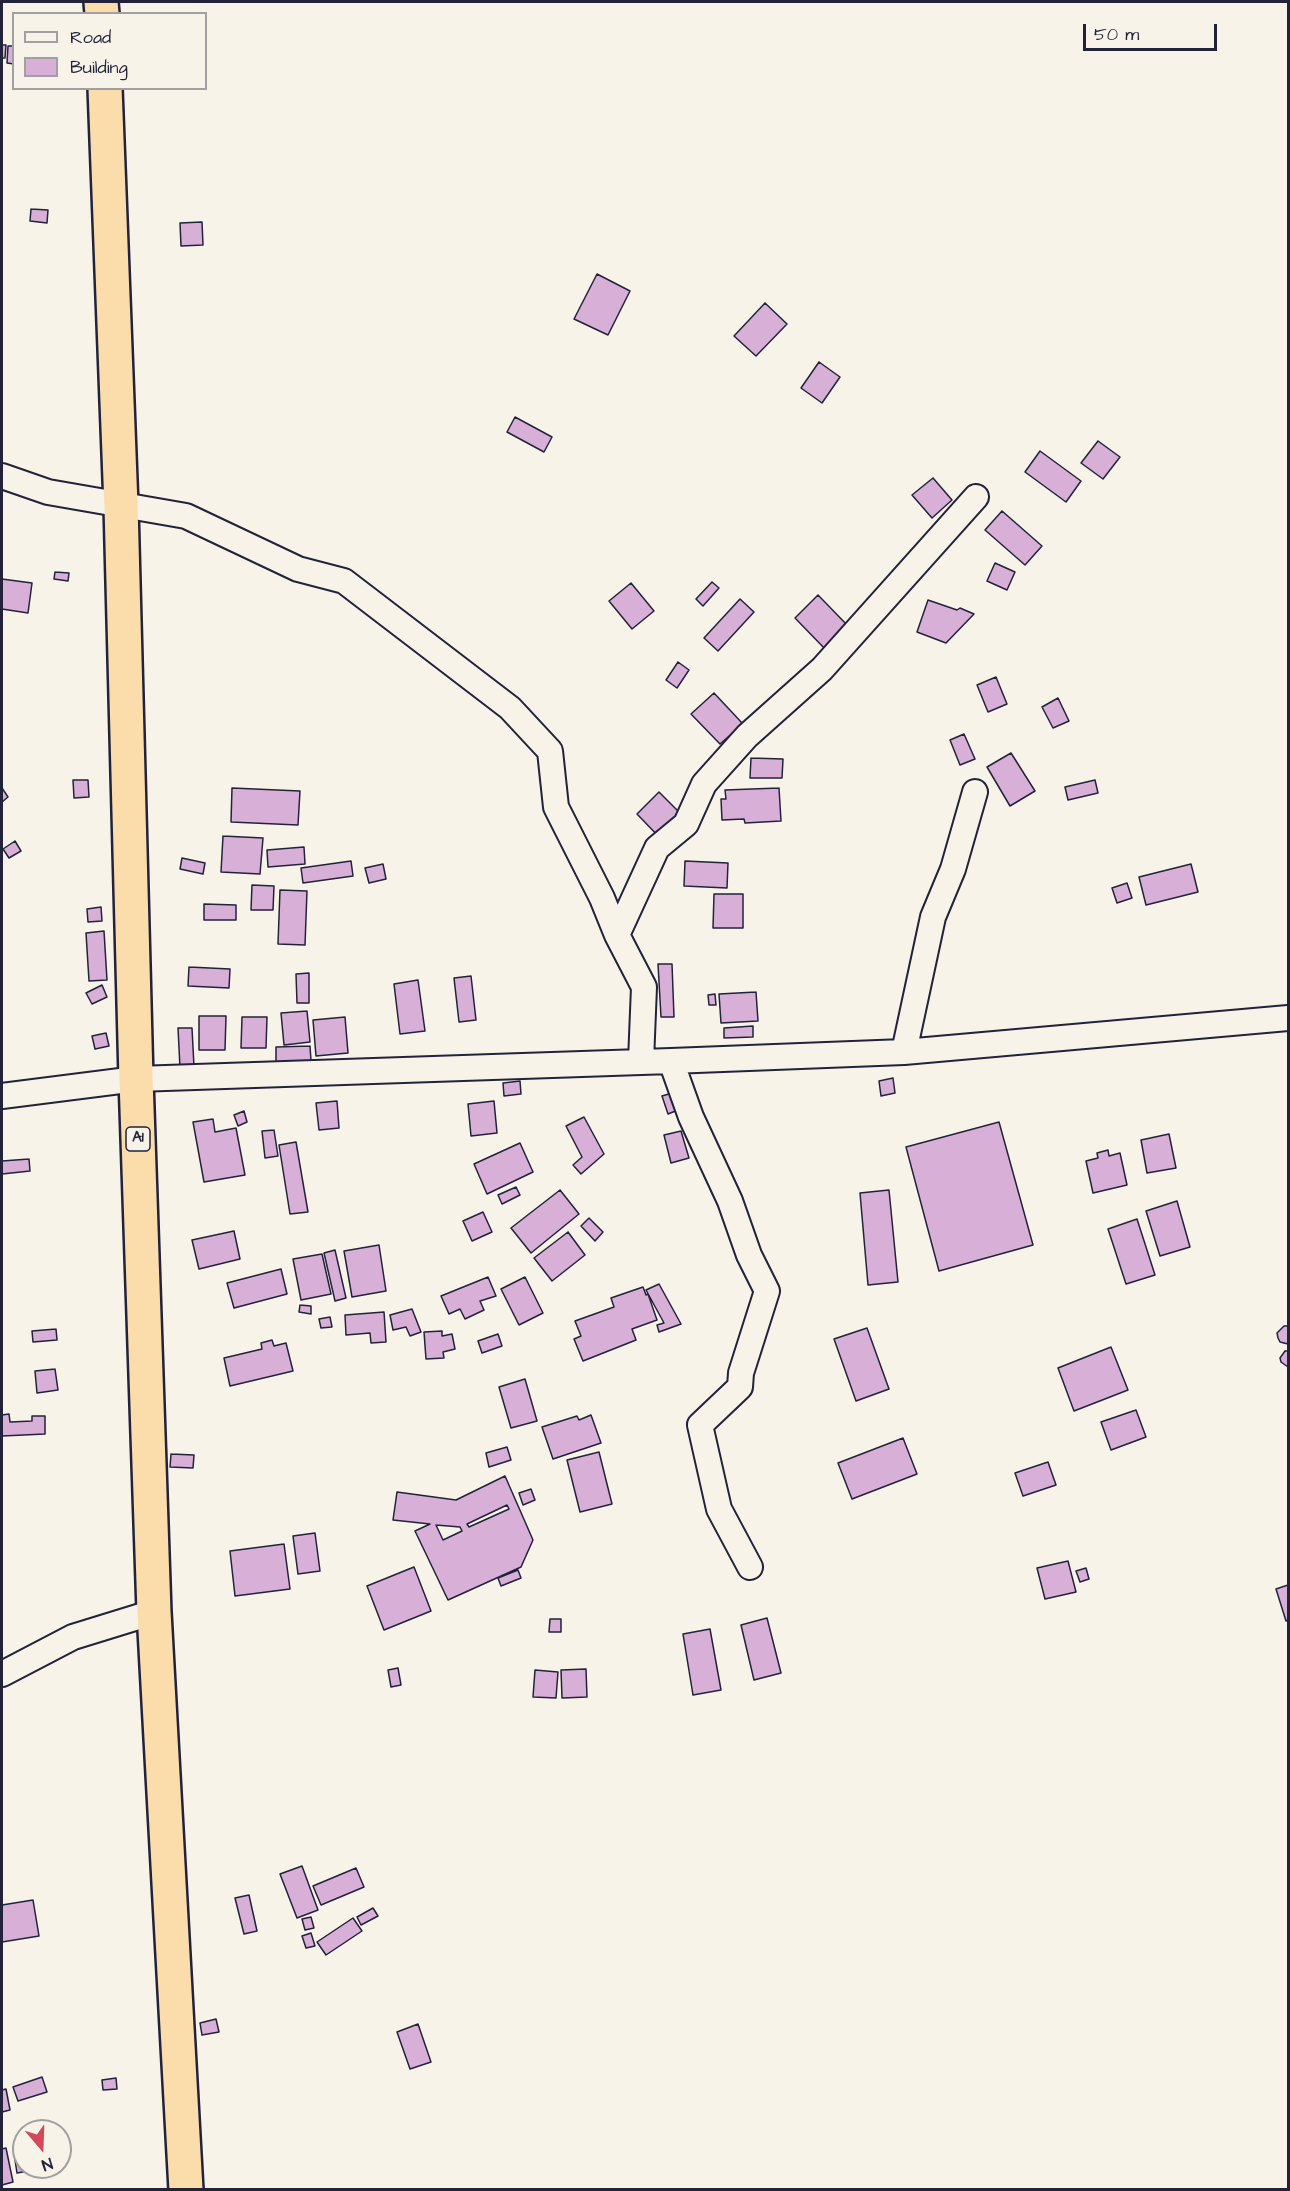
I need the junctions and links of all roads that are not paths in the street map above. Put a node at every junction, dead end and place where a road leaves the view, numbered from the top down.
1 (105, 90) edge
2 (2, 476) edge
3 (976, 497) dead end
4 (121, 506) junction
5 (975, 792) dead end
6 (618, 935) junction
7 (1288, 1018) edge
8 (904, 1052) junction
9 (641, 1061) junction
10 (671, 1061) junction
11 (136, 1078) junction
12 (2, 1096) edge
13 (750, 1567) dead end
14 (154, 1612) junction
15 (2, 1674) edge
16 (186, 2190) edge

1 - 4 highway, A1
2 - 4 street
3 - 6 street
4 - 6 street
4 - 11 highway, A1
5 - 8 street
6 - 9 street
7 - 8 street
8 - 10 street
9 - 10 street
9 - 11 street
10 - 13 street
11 - 12 street
11 - 14 highway, A1
14 - 15 street
14 - 16 highway, A1

